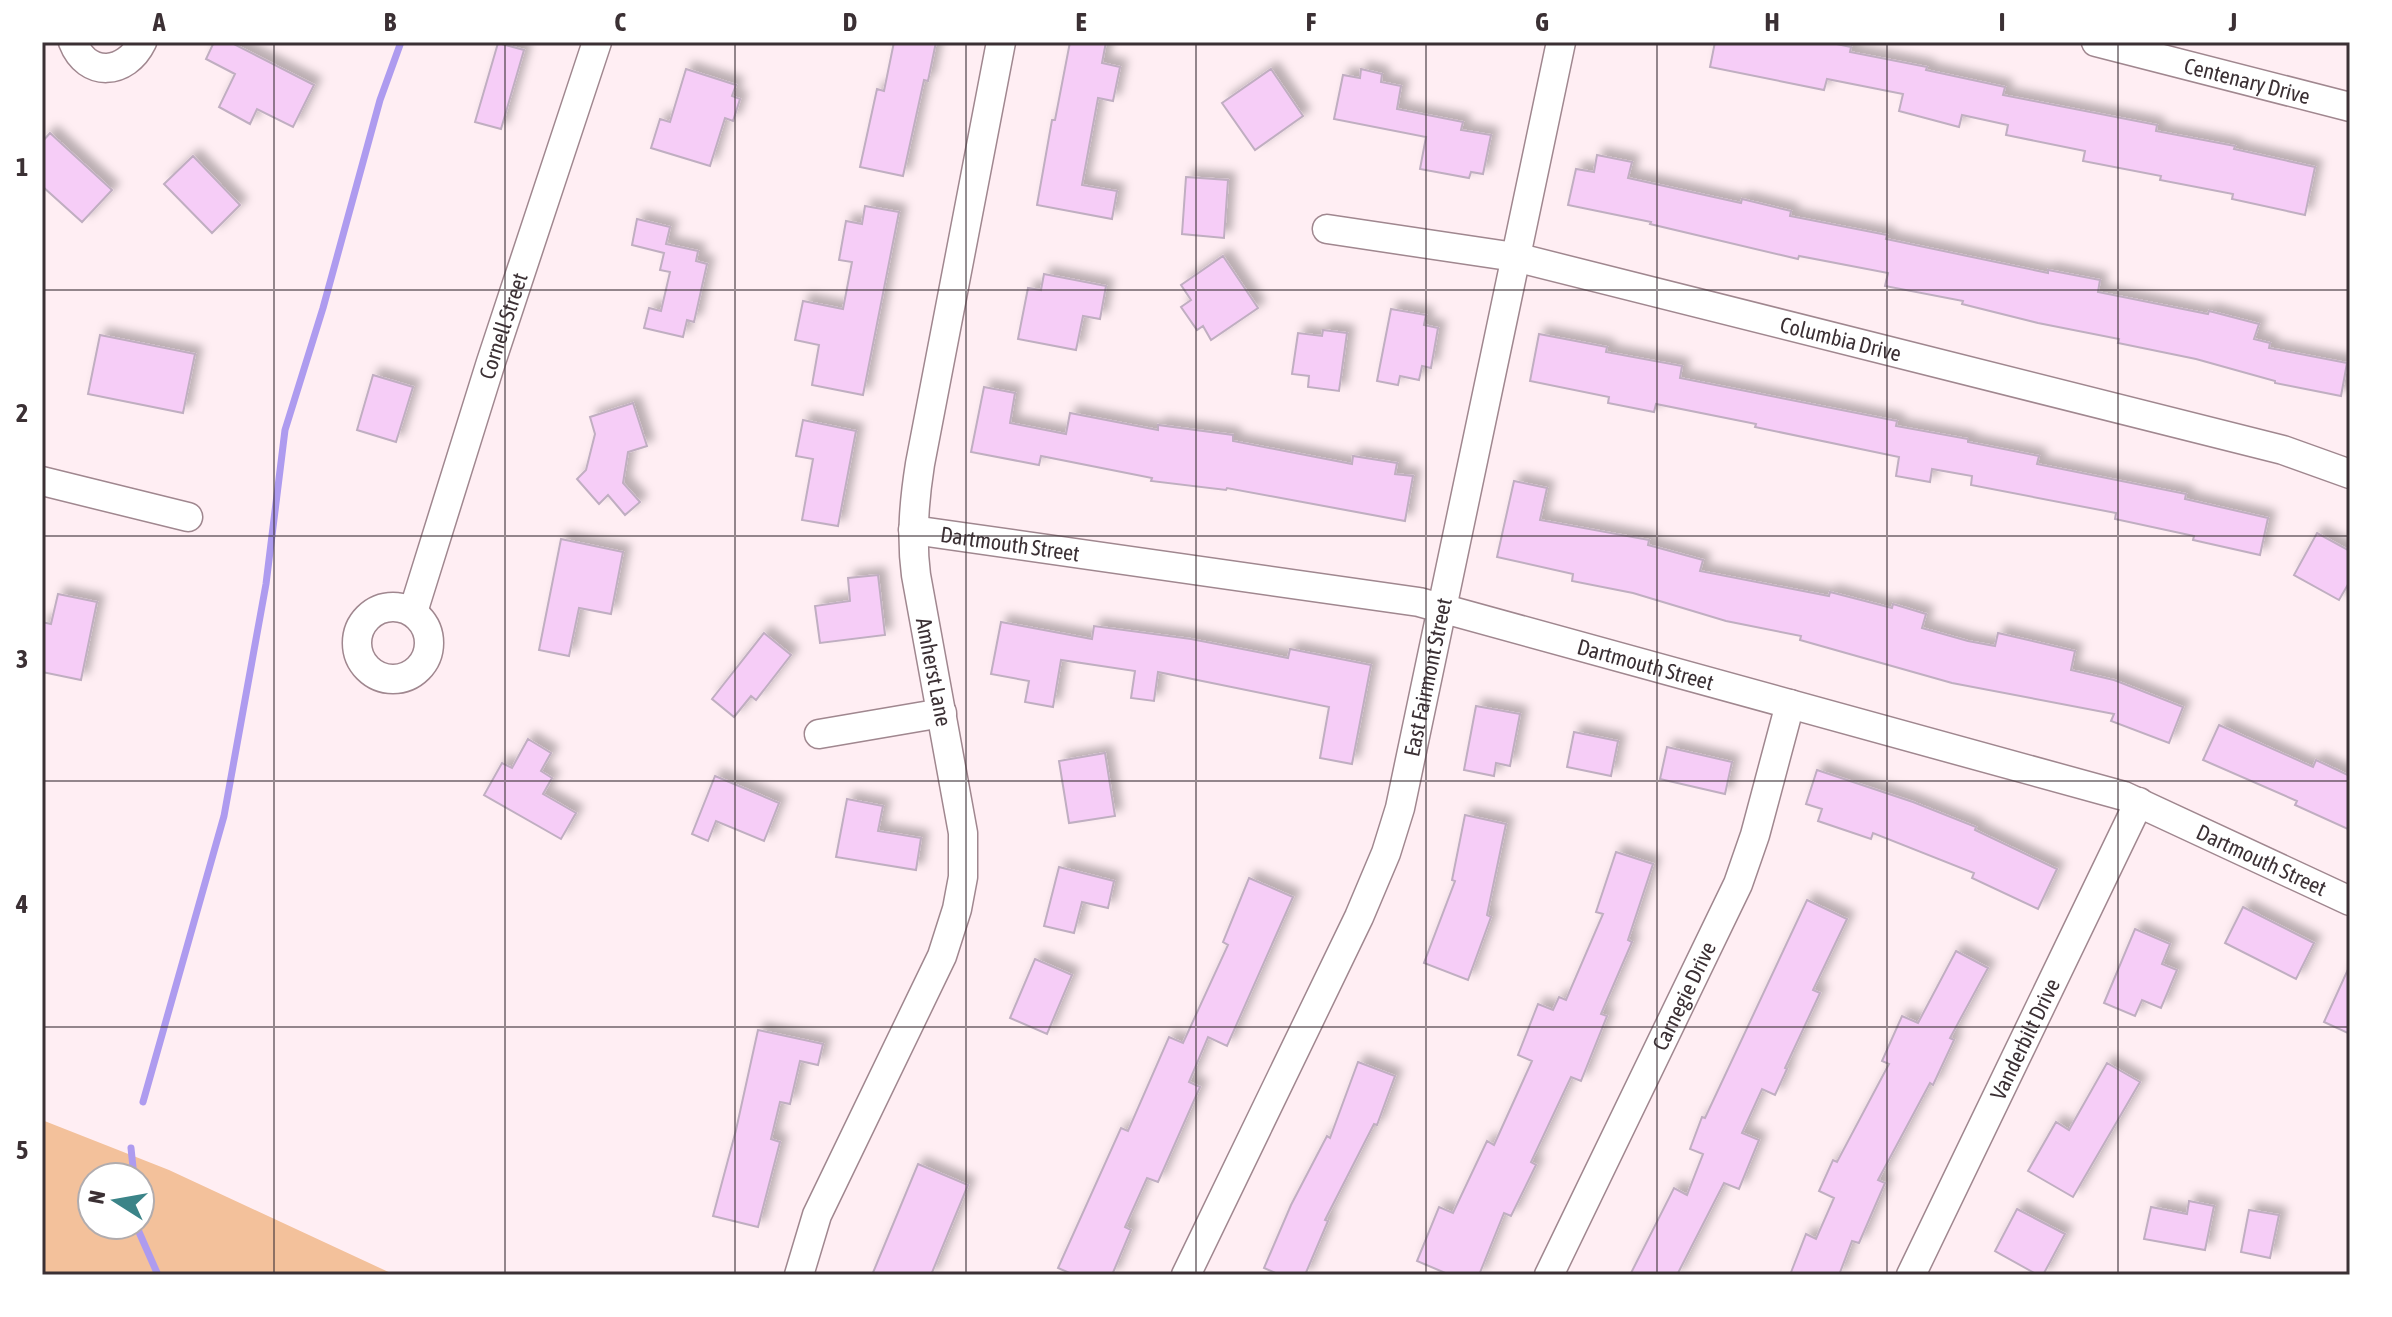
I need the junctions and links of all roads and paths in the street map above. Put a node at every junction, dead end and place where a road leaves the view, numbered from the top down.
1 (73, 42) edge
2 (142, 42) edge
3 (597, 42) edge
4 (1001, 42) edge
5 (1561, 42) edge
6 (2096, 42) edge
7 (2350, 107) edge
8 (1327, 229) dead end
9 (1515, 257) junction
10 (2350, 474) edge
11 (42, 481) edge
12 (188, 517) dead end
13 (913, 530) junction
14 (1443, 609) junction
15 (413, 612) dead end
16 (1790, 704) junction
17 (942, 713) junction
18 (819, 734) dead end
19 (2139, 802) junction
20 (2350, 901) edge
21 (799, 1275) edge
22 (1186, 1275) edge
23 (1549, 1275) edge
24 (1911, 1275) edge

1 - 2 street
3 - 15 street, Cornell Street
4 - 13 street, Amherst Lane
5 - 9 street, East Fairmont Street
6 - 7 street, Centenary Drive
8 - 9 street, Columbia Drive
9 - 10 street, Columbia Drive
9 - 14 street, East Fairmont Street
11 - 12 street
13 - 14 street, Dartmouth Street
13 - 17 street, Amherst Lane
14 - 16 street, Dartmouth Street
14 - 22 street, East Fairmont Street
16 - 19 street, Dartmouth Street
16 - 23 street, Carnegie Drive
17 - 18 street
17 - 21 street, Amherst Lane
19 - 20 street, Dartmouth Street
19 - 24 street, Vanderbilt Drive

